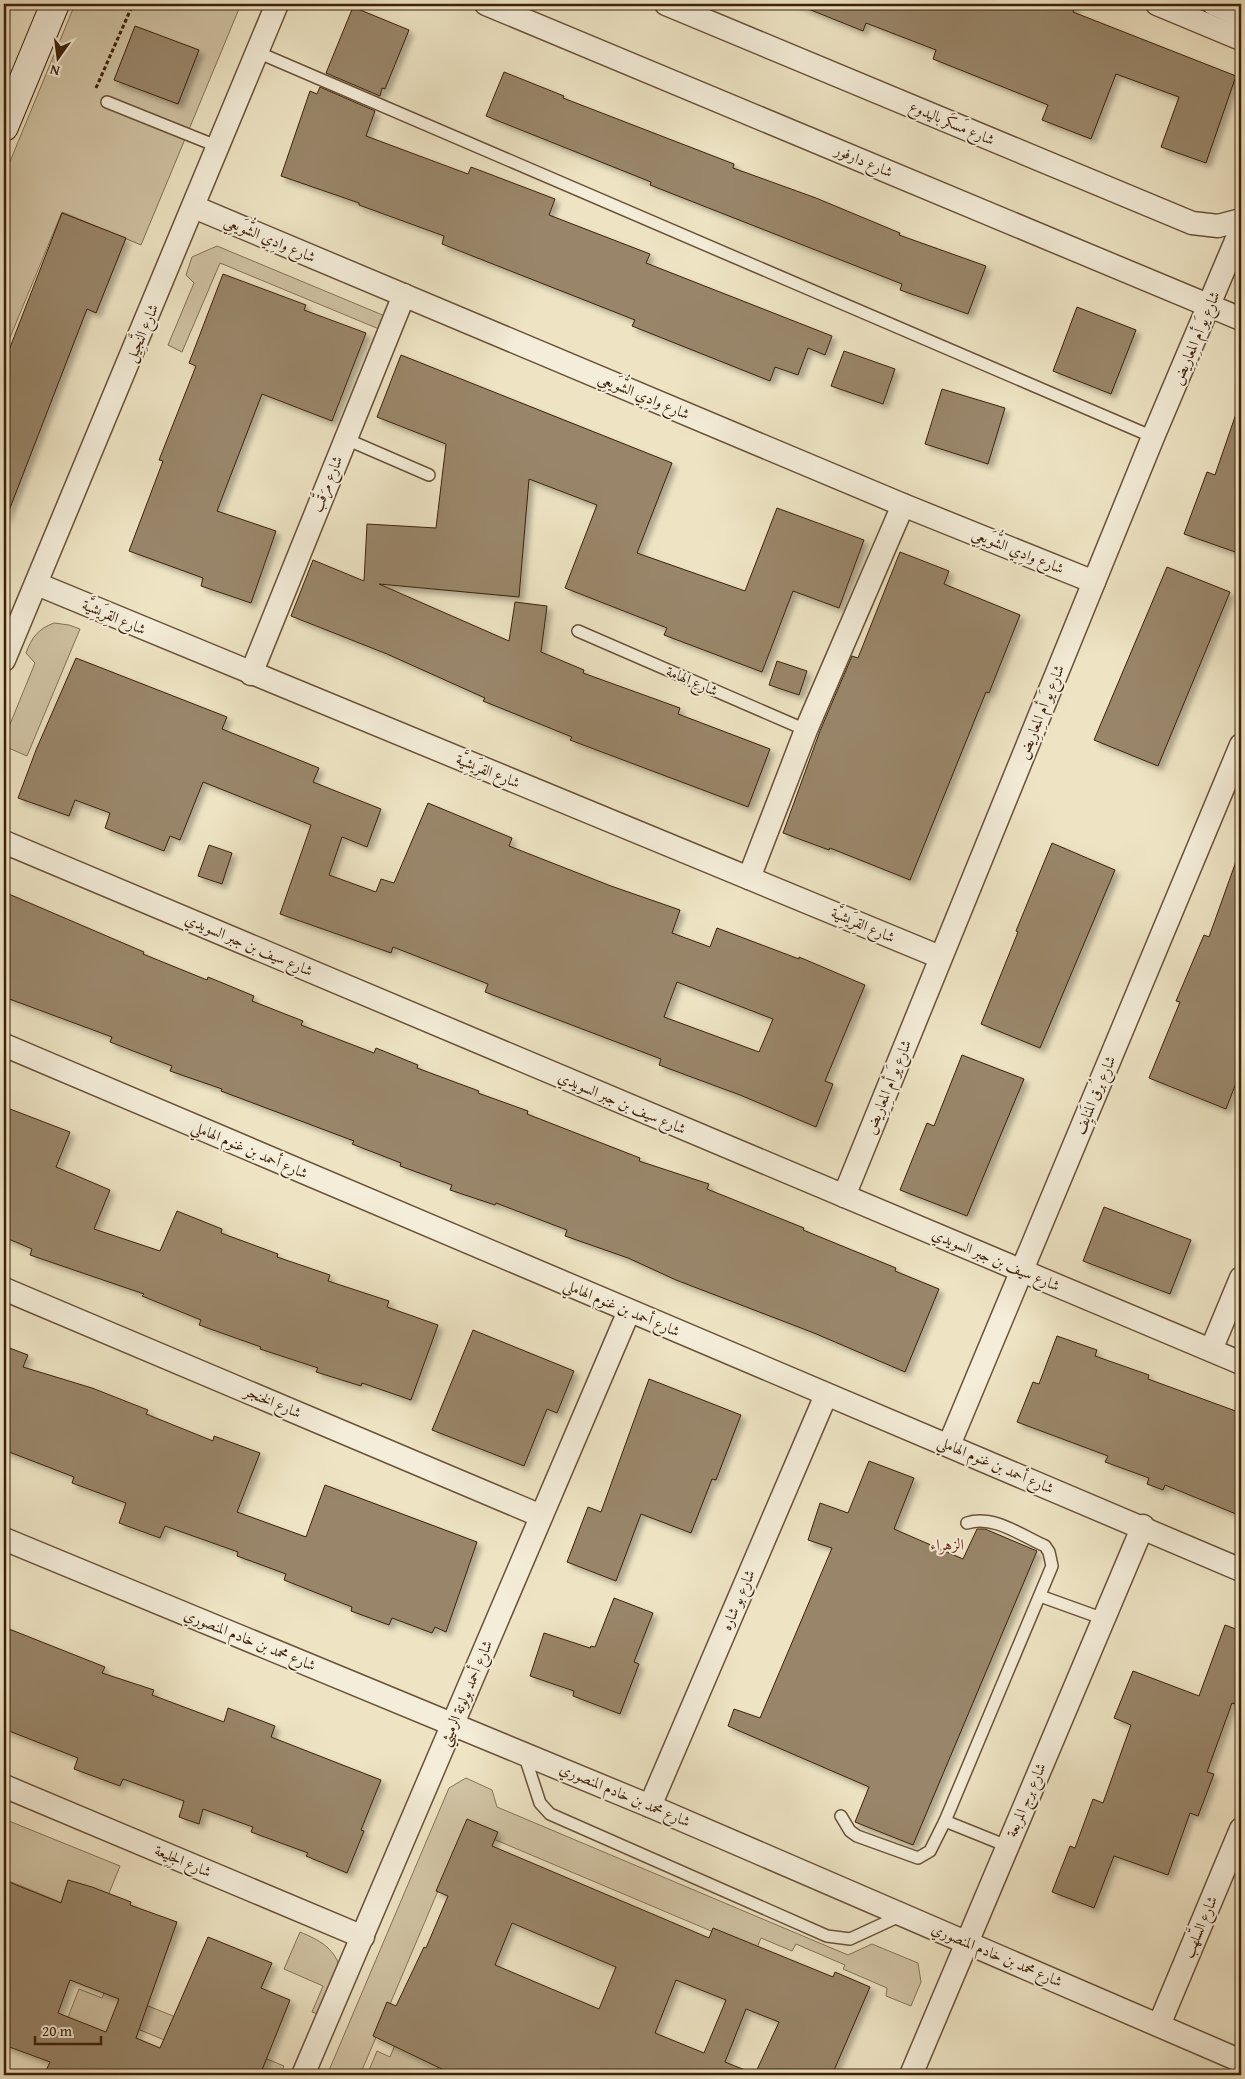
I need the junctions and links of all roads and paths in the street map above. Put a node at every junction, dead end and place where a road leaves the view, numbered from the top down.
1 (55, 4) edge
2 (133, 4) edge
3 (276, 4) edge
4 (486, 4) edge
5 (666, 4) edge
6 (1157, 4) edge
7 (1214, 4) edge
8 (1241, 16) edge
9 (1241, 39) edge
10 (257, 52) junction
11 (107, 102) joint
12 (4, 127) edge
13 (219, 147) junction
14 (194, 207) junction
15 (1241, 220) edge
16 (1241, 229) edge
17 (404, 295) junction
18 (1210, 306) junction
19 (1241, 319) edge
20 (1154, 437) junction
21 (346, 439) junction
22 (429, 475) dead end
23 (904, 505) junction
24 (1094, 582) junction
25 (37, 584) junction
26 (578, 631) dead end
27 (4, 660) edge
28 (251, 674) junction
29 (806, 730) junction
30 (1241, 745) edge
31 (4, 842) edge
32 (749, 878) junction
33 (940, 957) junction
34 (6, 1051) edge
35 (844, 1196) junction
36 (1021, 1271) junction
37 (1241, 1278) edge
38 (4, 1289) edge
39 (629, 1311) junction
40 (1211, 1350) junction
41 (1241, 1363) edge
42 (826, 1395) junction
43 (948, 1445) junction
44 (541, 1516) junction
45 (967, 1522) dead end
46 (1143, 1526) junction
47 (4, 1539) edge
48 (1241, 1570) edge
49 (1040, 1596) junction
50 (1104, 1619) junction
51 (453, 1724) junction
52 (524, 1753) junction
53 (4, 1786) edge
54 (650, 1806) junction
55 (841, 1816) dead end
56 (945, 1821) junction
57 (1241, 1829) edge
58 (1007, 1846) junction
59 (903, 1914) junction
60 (363, 1937) junction
61 (966, 1941) junction
62 (1159, 2025) junction
63 (1241, 2061) edge
64 (303, 2075) edge
65 (911, 2075) edge

1 - 12 main road
2 - 11 path
3 - 10 street, شارع النَّجِيل
4 - 18 street, شارع دارفور
5 - 15 street, شارع مَسكَر باليدوع
6 - 9 street
7 - 8 street
10 - 13 street, شارع النَّجِيل
10 - 20 lane
11 - 13 lane
13 - 14 street, شارع النَّجِيل
14 - 17 street, شارع وادِي الشُّوَيعِي
14 - 25 street, شارع النَّجِيل
16 - 18 street, شارع يَو أم المِعارِيض
17 - 21 street, شارع مرَقَّب
17 - 23 street, شارع وادِي الشُّوَيعِي
18 - 19 street, شارع دارفور
18 - 20 street, شارع يَو أم المِعارِيض
20 - 24 street, شارع يَو أم المِعارِيض
21 - 22 lane
21 - 28 street, شارع مرَقَّب
23 - 24 street, شارع وادِي الشُّوَيعِي
23 - 29 street
24 - 33 street, شارع يَو أم المِعارِيض
25 - 27 street, شارع النَّجِيل
25 - 28 street, شارع القِرَيشِيَّة
26 - 29 lane, شارع الهامة
28 - 32 street, شارع القِرَيشِيَّة
29 - 32 street
30 - 36 street, شارع بُرق المَنايِف
31 - 35 street, شارع سيف بن جبر السويدي
32 - 33 street, شارع القِرَيشِيَّة
33 - 35 street, شارع يَو أم المِعارِيض
34 - 39 street, شارع أحمد بن غنوم الهاملي
35 - 36 street, شارع سيف بن جبر السويدي
36 - 40 street, شارع سيف بن جبر السويدي
36 - 43 street, شارع بُرق المَنايِف
37 - 40 street
38 - 44 street, شارع الخنجر
39 - 42 street, شارع أحمد بن غنوم الهاملي
39 - 44 street, شارع أحمد بولوتة الرميثي
40 - 41 street, شارع سيف بن جبر السويدي
42 - 43 street, شارع أحمد بن غنوم الهاملي
42 - 54 street, شارع بو شاره
43 - 46 street, شارع أحمد بن غنوم الهاملي
44 - 51 street, شارع أحمد بولوتة الرميثي
45 - 49 lane
46 - 48 street, شارع أحمد بن غنوم الهاملي
46 - 50 street, شارع برج المربعة
47 - 51 street, شارع محمد بن خادم المنصوري
49 - 50 lane
49 - 56 lane
50 - 58 street, شارع برج المربعة
51 - 52 street, شارع محمد بن خادم المنصوري
51 - 60 street, شارع أحمد بولوتة الرميثي
52 - 54 street, شارع محمد بن خادم المنصوري
52 - 59 lane
53 - 60 street, شارع الجِلِيعة
54 - 59 street, شارع محمد بن خادم المنصوري
55 - 56 lane
56 - 58 lane
57 - 62 street, شارع السَّلهب
58 - 61 street, شارع برج المربعة
59 - 61 street, شارع محمد بن خادم المنصوري
60 - 64 street, شارع أحمد بولوتة الرميثي
61 - 62 street, شارع محمد بن خادم المنصوري
61 - 65 street, شارع برج المربعة
62 - 63 street, شارع محمد بن خادم المنصوري

